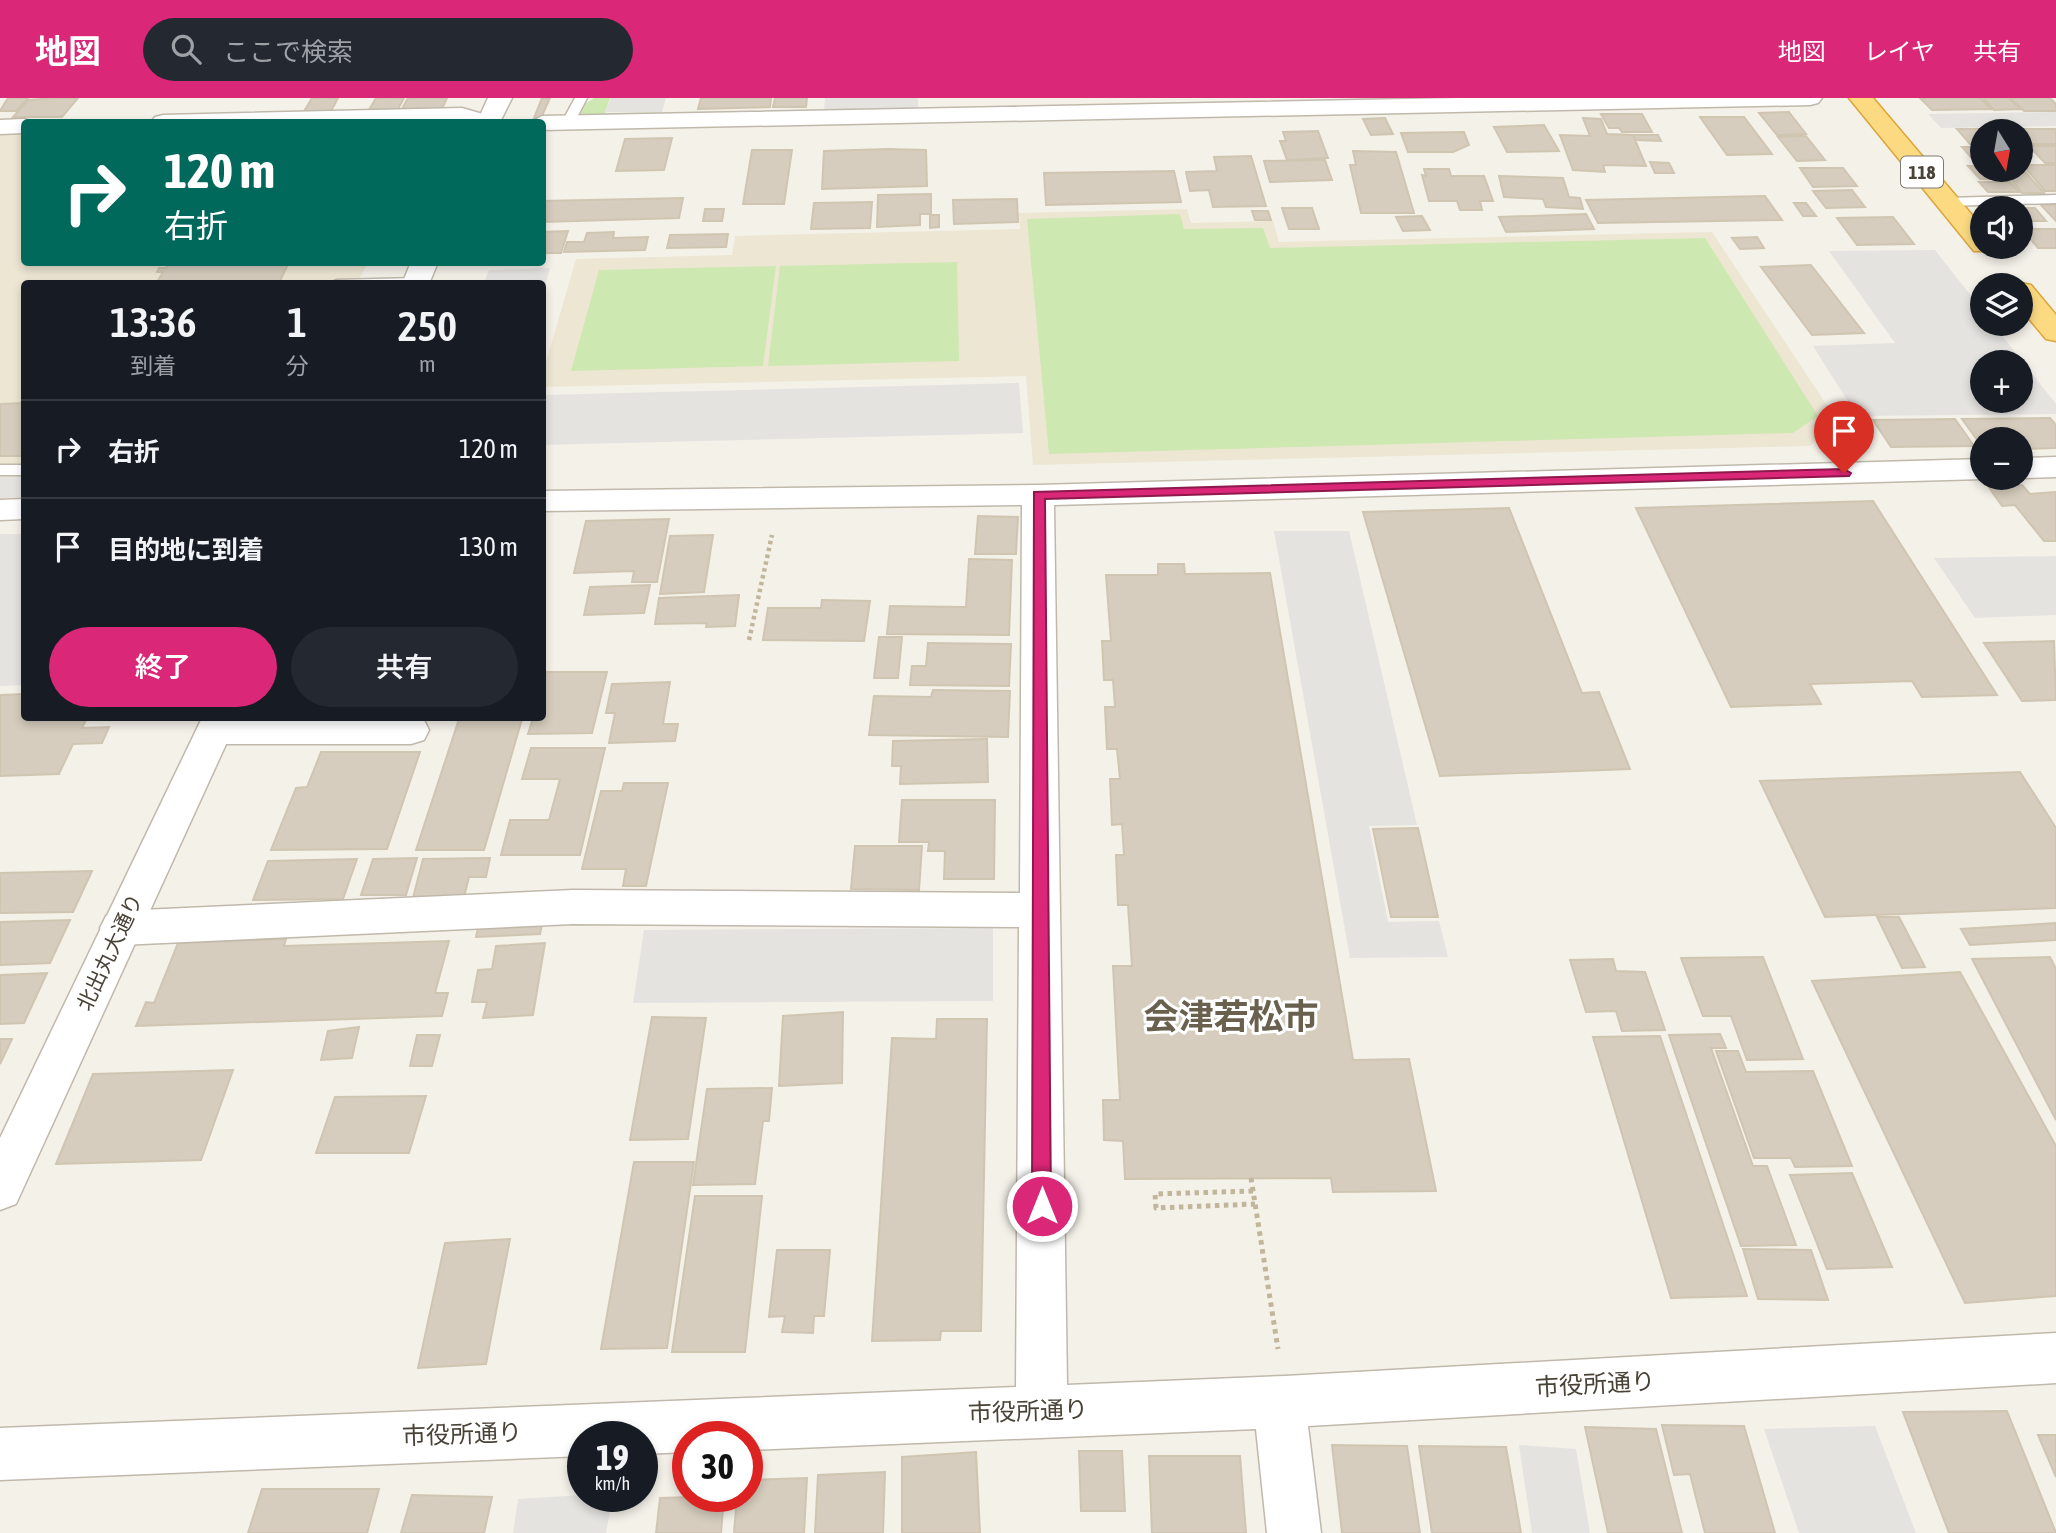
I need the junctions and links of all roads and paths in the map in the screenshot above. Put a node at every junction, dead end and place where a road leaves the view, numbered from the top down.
1 (500, 98) edge
2 (581, 98) edge
3 (1810, 98) edge
4 (1861, 98) edge
5 (1533, 101) edge
6 (291, 119) edge
7 (476, 119) edge
8 (489, 119) edge
9 (568, 122) junction
10 (546, 123) edge
11 (21, 126) edge
12 (0, 127) edge
13 (2056, 199) edge
14 (1947, 202) junction
15 (2002, 268) edge
16 (419, 276) edge
17 (377, 280) edge
18 (2056, 333) edge
19 (2056, 467) edge
20 (2033, 468) edge
21 (1970, 469) edge
22 (0, 470) edge
23 (21, 470) edge
24 (1038, 495) junction
25 (779, 500) junction
26 (546, 501) edge
27 (21, 509) edge
28 (0, 510) edge
29 (749, 640) dead end
30 (218, 724) edge
31 (411, 730) dead end
32 (1042, 910) junction
33 (120, 928) junction
34 (1251, 1178) dead end
35 (0, 1188) edge
36 (1253, 1191) junction
37 (1255, 1205) junction
38 (2056, 1358) edge
39 (1279, 1378) junction
40 (1042, 1410) junction
41 (0, 1454) edge
42 (1294, 1533) edge

1 - 8 street
2 - 9 lane
3 - 5 street
4 - 14 highway, 118
5 - 9 street
6 - 7 street
9 - 10 street
11 - 12 street
13 - 14 lane
14 - 15 highway, 118
15 - 18 highway, 118
16 - 17 lane
19 - 20 street
21 - 24 street
22 - 23 lane
24 - 25 street
24 - 32 street
25 - 26 street
25 - 29 path
27 - 28 street
30 - 31 street
30 - 33 street, 北出丸大通り
32 - 33 street
32 - 40 street
33 - 35 street, 北出丸大通り
34 - 36 path
36 - 37 path
36 - 37 path
37 - 39 path
38 - 39 street, 市役所通り
39 - 40 street, 市役所通り
39 - 42 street
40 - 41 street, 市役所通り

